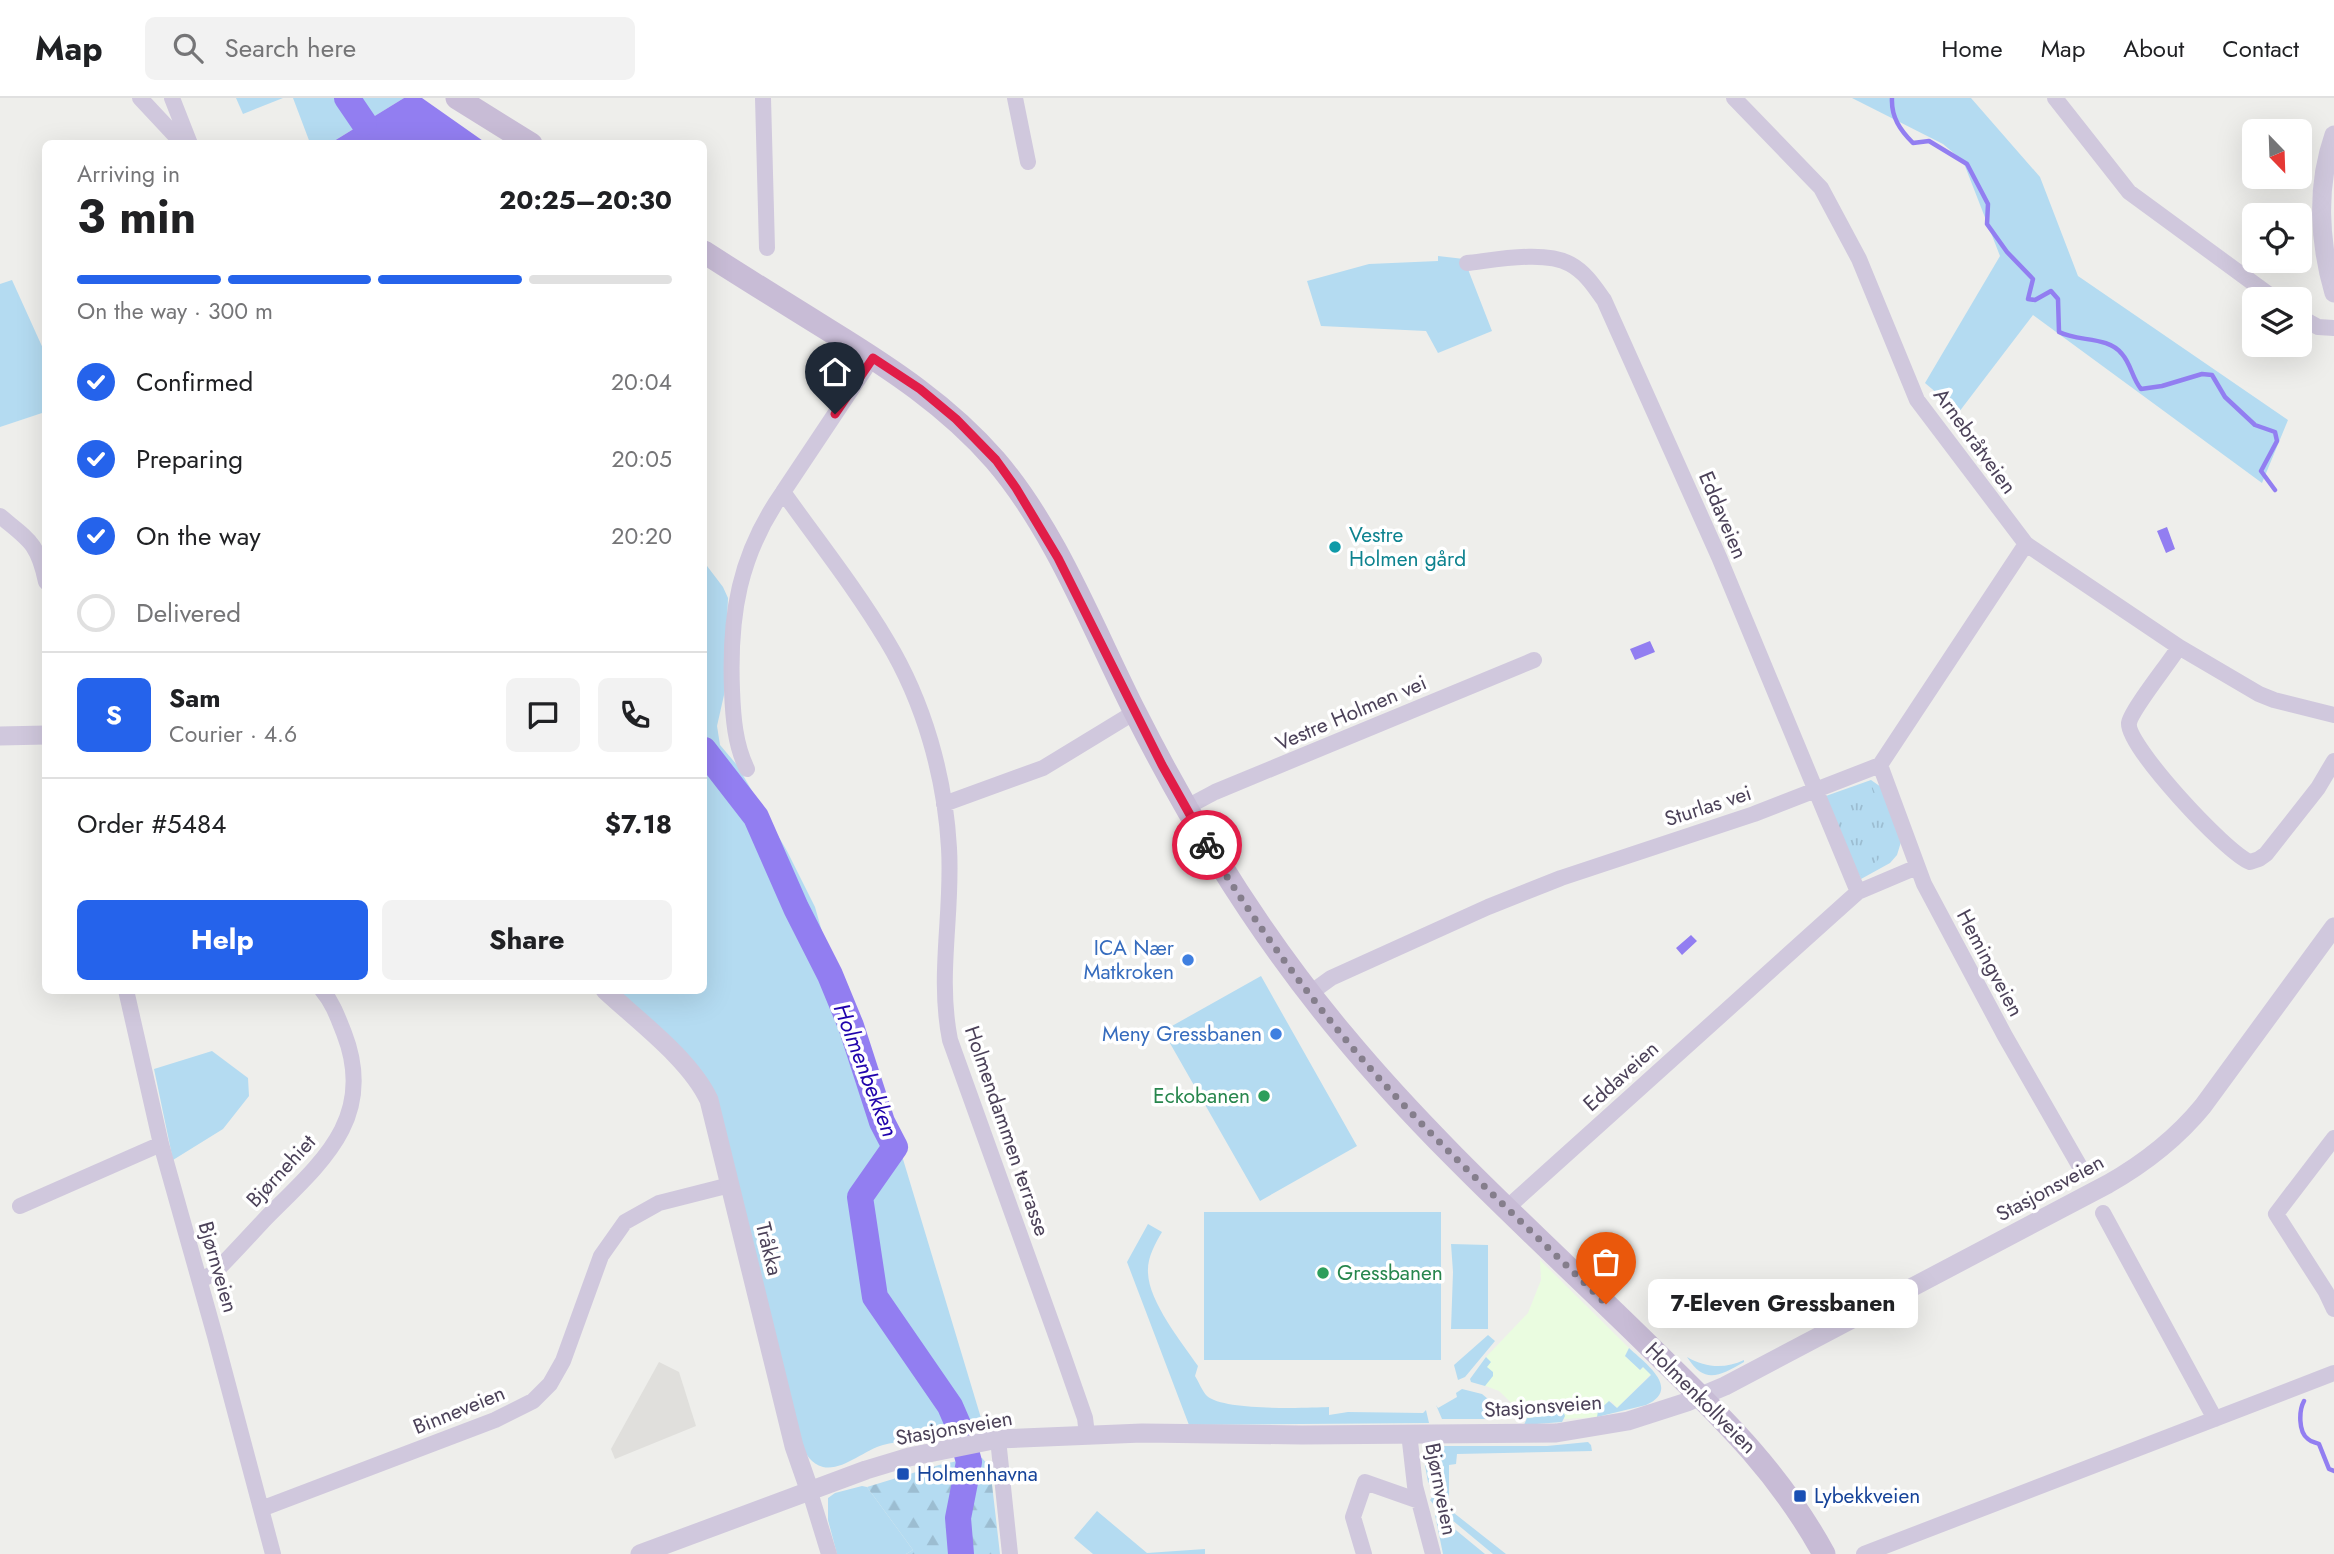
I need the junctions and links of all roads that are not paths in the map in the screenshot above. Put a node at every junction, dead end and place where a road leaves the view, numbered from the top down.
1 (140, 98) edge
2 (173, 98) edge
3 (457, 98) edge
4 (763, 98) edge
5 (1015, 98) edge
6 (1734, 98) edge
7 (2055, 98) edge
8 (2334, 135) edge
9 (179, 140) edge
10 (189, 140) edge
11 (525, 140) edge
12 (1028, 162) dead end
13 (767, 248) dead end
14 (707, 254) edge
15 (1467, 262) dead end
16 (2259, 287) edge
17 (2334, 293) edge
18 (2312, 324) edge
19 (2334, 328) edge
20 (873, 358) junction
21 (783, 492) junction
22 (0, 516) edge
23 (2026, 544) junction
24 (42, 564) edge
25 (2179, 647) junction
26 (1534, 660) dead end
27 (1135, 712) junction
28 (2334, 715) edge
29 (42, 735) edge
30 (0, 736) edge
31 (2334, 761) edge
32 (1880, 765) junction
33 (747, 769) dead end
34 (1815, 791) junction
35 (944, 804) junction
36 (1185, 808) junction
37 (1917, 867) junction
38 (1858, 892) junction
39 (2334, 927) edge
40 (127, 994) edge
41 (326, 994) edge
42 (609, 994) edge
43 (1309, 994) junction
44 (2334, 1138) edge
45 (160, 1144) junction
46 (2083, 1172) dead end
47 (730, 1185) junction
48 (20, 1206) dead end
49 (1508, 1207) junction
50 (2103, 1213) dead end
51 (200, 1282) junction
52 (2330, 1290) edge
53 (2334, 1309) edge
54 (2334, 1373) edge
55 (1702, 1397) junction
56 (2215, 1419) junction
57 (1409, 1433) junction
58 (1087, 1434) junction
59 (998, 1439) junction
60 (809, 1489) junction
61 (1419, 1501) junction
62 (261, 1509) junction
63 (273, 1554) edge
64 (640, 1554) edge
65 (829, 1554) edge
66 (1010, 1554) edge
67 (1364, 1554) edge
68 (1433, 1554) edge
69 (1824, 1554) edge
70 (1864, 1554) edge

1 - 9 street
2 - 10 street
3 - 11 main road
4 - 13 street
5 - 12 street
6 - 23 street, Arnebråtveien
7 - 16 street
8 - 17 street
14 - 20 main road, Holmenkollveien
15 - 34 street, Eddaveien
18 - 19 street
20 - 21 street
20 - 27 main road, Holmenkollveien
21 - 33 street
21 - 35 street, Holmendammen terrasse
22 - 24 street
23 - 25 street, Arnebråtveien
23 - 32 street
25 - 28 street, Arnebråtveien
25 - 31 street
26 - 36 street, Vestre Holmen vei
27 - 35 street
27 - 36 main road, Holmenkollveien
29 - 30 street
32 - 34 street, Sturlas vei
32 - 37 street, Hemingveien
34 - 38 street, Eddaveien
34 - 43 street, Sturlas vei
35 - 58 street, Holmendammen terrasse
36 - 43 main road, Holmenkollveien
37 - 38 street, Eddaveien
37 - 46 street, Hemingveien
38 - 49 street, Eddaveien
39 - 55 street, Stasjonsveien
40 - 45 street, Bjørnveien
41 - 51 street, Bjørnehiet
42 - 47 street, Tråkka
43 - 49 main road, Holmenkollveien
44 - 52 street
45 - 48 street
45 - 51 street, Bjørnveien
47 - 60 street, Tråkka
47 - 62 street, Binneveien
49 - 55 main road, Holmenkollveien
50 - 56 street
51 - 62 street, Bjørnveien
52 - 53 street
54 - 56 street
55 - 57 street, Stasjonsveien
55 - 69 main road, Holmenkollveien
56 - 70 street
57 - 58 street, Stasjonsveien
57 - 61 street, Bjørnveien
58 - 59 street, Stasjonsveien
59 - 60 street, Stasjonsveien
59 - 66 street
60 - 64 street, Stasjonsveien
60 - 65 street, Tråkka
61 - 67 street
61 - 68 street, Bjørnveien
62 - 63 street, Bjørnveien

